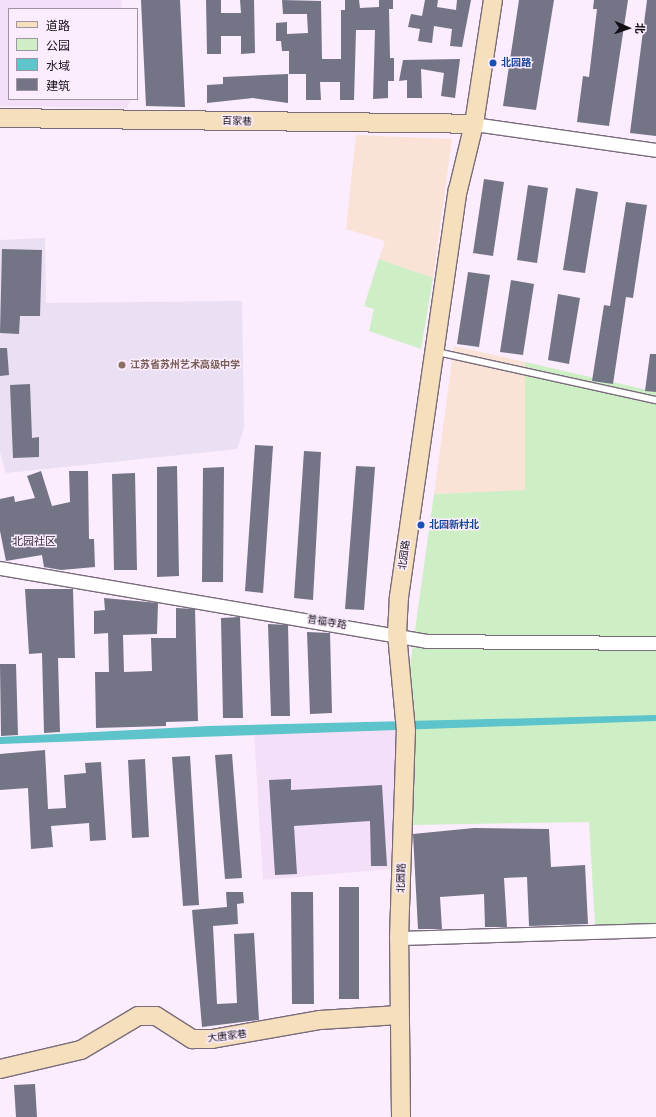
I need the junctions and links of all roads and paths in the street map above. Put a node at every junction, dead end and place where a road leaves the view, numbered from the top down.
1 (493, 0) edge
2 (0, 118) edge
3 (474, 124) junction
4 (656, 150) edge
5 (433, 352) junction
6 (656, 400) edge
7 (0, 568) edge
8 (397, 634) junction
9 (656, 642) edge
10 (656, 930) edge
11 (399, 938) junction
12 (399, 1015) junction
13 (0, 1069) edge
14 (401, 1117) edge

1 - 3 street, 北园路
2 - 3 street, 百家巷
3 - 4 street
3 - 5 street, 北园路
5 - 6 lane
5 - 8 street, 北园路
7 - 8 street, 普福寺路
8 - 9 street, 普福寺路
8 - 11 street, 北园路
10 - 11 street
11 - 12 street, 北园路
12 - 13 street, 大唐家巷
12 - 14 street, 北园路

